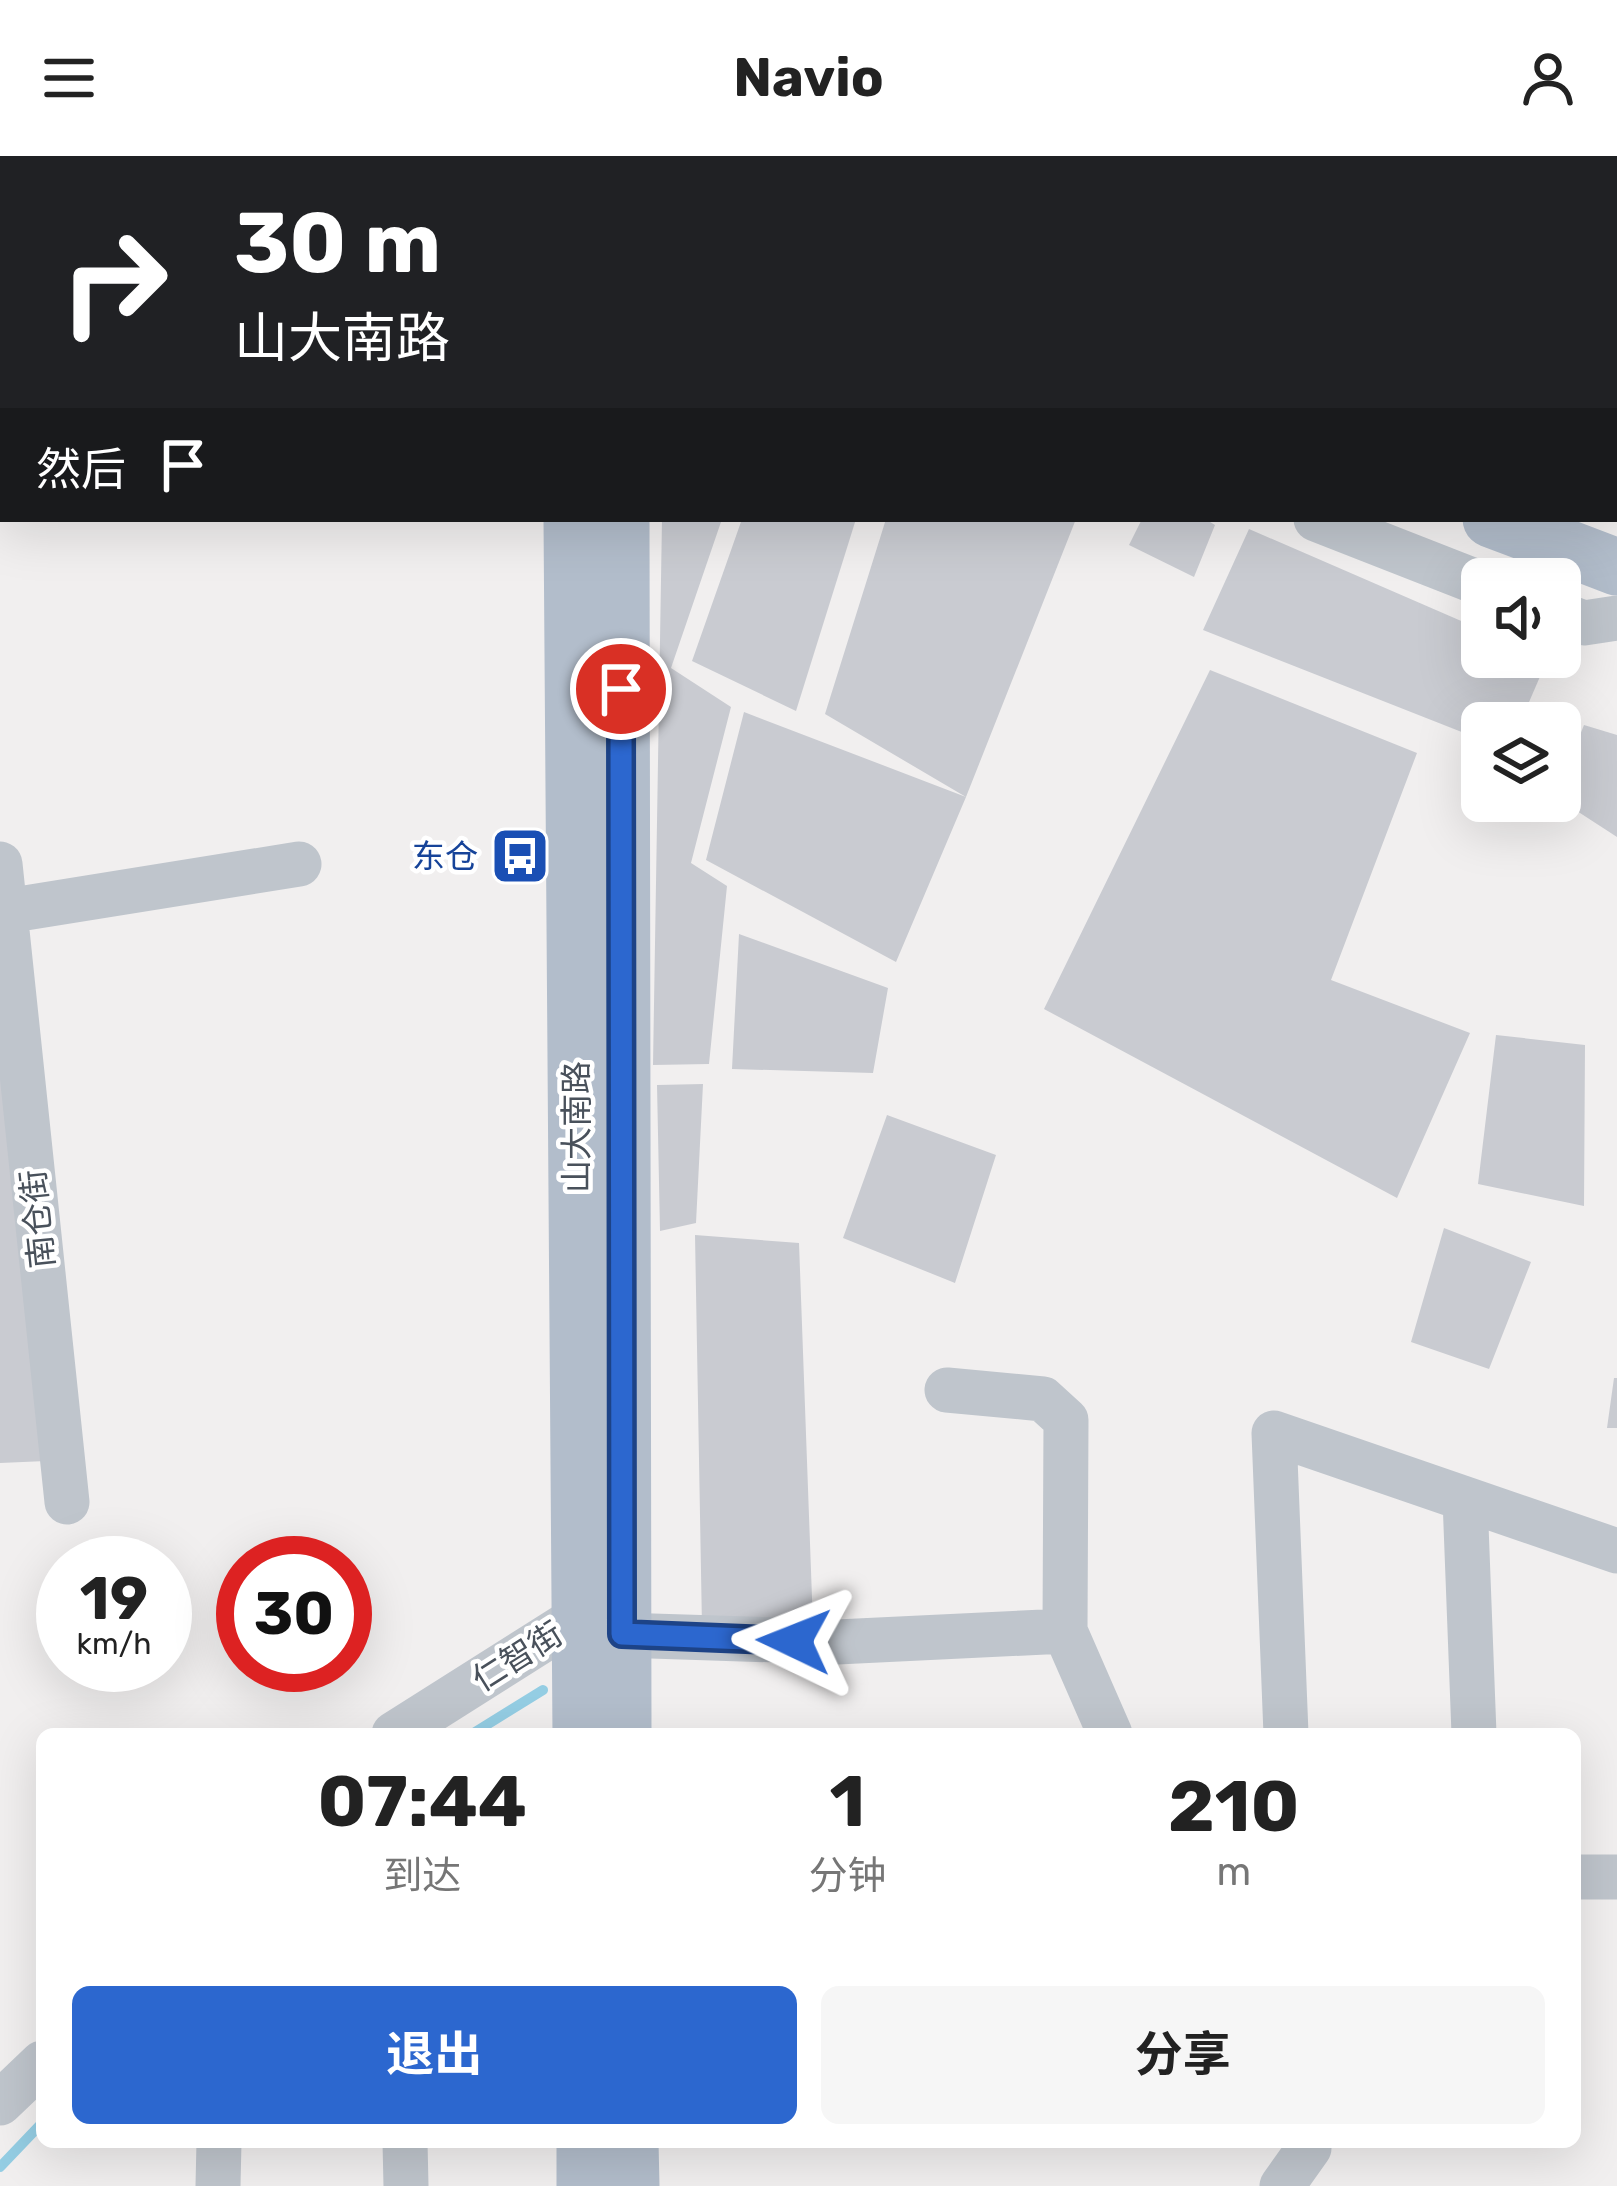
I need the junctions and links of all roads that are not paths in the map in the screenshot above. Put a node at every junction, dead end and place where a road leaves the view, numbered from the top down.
1 (572, 522) edge
2 (621, 522) edge
3 (1324, 522) edge
4 (1500, 522) edge
5 (1617, 567) edge
6 (1461, 576) edge
7 (1617, 618) edge
8 (1581, 622) edge
9 (0, 864) edge
10 (299, 864) dead end
11 (2, 912) edge
12 (946, 1390) dead end
13 (1466, 1499) junction
14 (67, 1502) dead end
15 (1617, 1551) edge
16 (600, 1626) junction
17 (1065, 1631) junction
18 (405, 1728) edge
19 (581, 1728) edge
20 (622, 1728) edge
21 (1108, 1728) edge
22 (1286, 1728) edge
23 (1474, 1728) edge
24 (1617, 1876) edge
25 (1581, 1877) edge
26 (36, 2069) edge
27 (0, 2103) edge
28 (219, 2148) edge
29 (405, 2148) edge
30 (584, 2148) edge
31 (630, 2148) edge
32 (1309, 2148) edge
33 (218, 2186) edge
34 (406, 2186) edge
35 (585, 2186) edge
36 (631, 2186) edge
37 (1282, 2186) edge

1 - 16 main road, 山大南路
2 - 16 main road, 山大南路
3 - 6 street
4 - 5 main road
7 - 8 street
9 - 11 street, 南仓街
10 - 11 street
11 - 14 street, 南仓街
12 - 17 street
13 - 15 street
13 - 22 street
13 - 23 street
16 - 17 street
16 - 18 street, 仁智街
16 - 19 main road, 山大南路
16 - 20 main road, 山大南路
17 - 21 street
24 - 25 street
26 - 27 street
28 - 33 street
29 - 34 street
30 - 35 main road
31 - 36 main road
32 - 37 street

